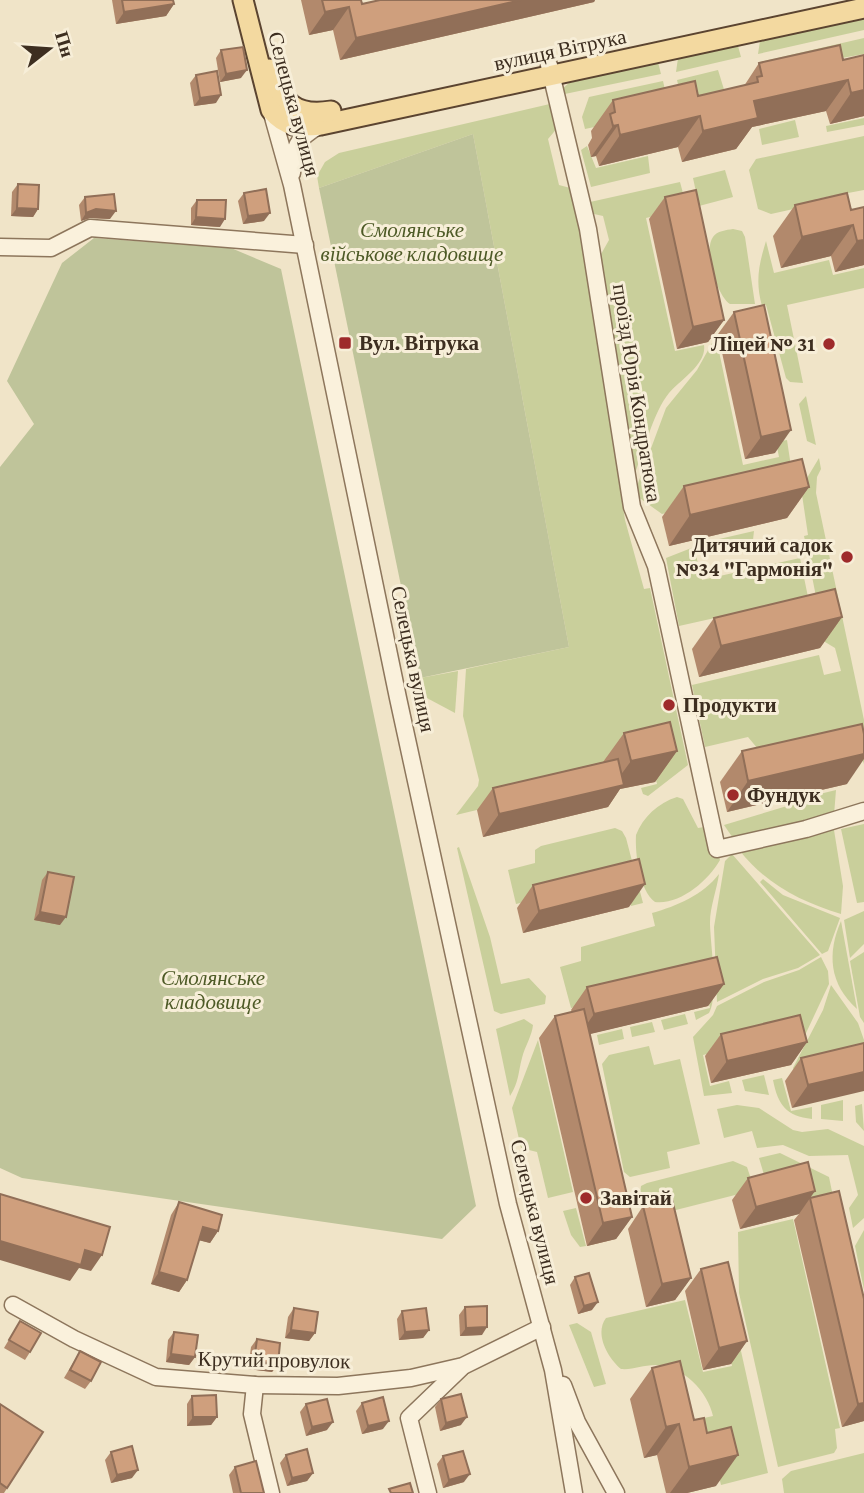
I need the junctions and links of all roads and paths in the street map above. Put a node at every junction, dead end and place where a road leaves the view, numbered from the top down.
1 (243, 0) edge
2 (251, 0) edge
3 (847, 0) edge
4 (864, 8) edge
5 (269, 68) junction
6 (551, 70) junction
7 (315, 120) junction
8 (283, 126) junction
9 (290, 175) junction
10 (305, 245) junction
11 (0, 247) edge
12 (864, 811) edge
13 (13, 1305) dead end
14 (542, 1327) junction
15 (463, 1366) junction
16 (255, 1385) junction
17 (271, 1493) edge
18 (428, 1493) edge
19 (574, 1493) edge
20 (616, 1493) edge

1 - 8 main road, Селецька вулиця
2 - 5 main road, Селецька вулиця
3 - 6 main road, вулиця Вітрука
4 - 6 main road, вулиця Вітрука
5 - 7 main road, Селецька вулиця
5 - 8 street, Селецька вулиця
6 - 7 main road, вулиця Вітрука
6 - 12 street, проїзд Юрія Кондратюка
7 - 8 main road, вулиця Вітрука
7 - 9 street
8 - 9 street, Селецька вулиця
8 - 9 street
9 - 10 street, Селецька вулиця
10 - 11 street
10 - 14 street, Селецька вулиця
13 - 16 street, Крутий провулок
14 - 15 street, Крутий провулок
14 - 19 street, Селецька вулиця
14 - 20 street, Селецька вулиця
15 - 16 street, Крутий провулок
15 - 18 street
16 - 17 street

